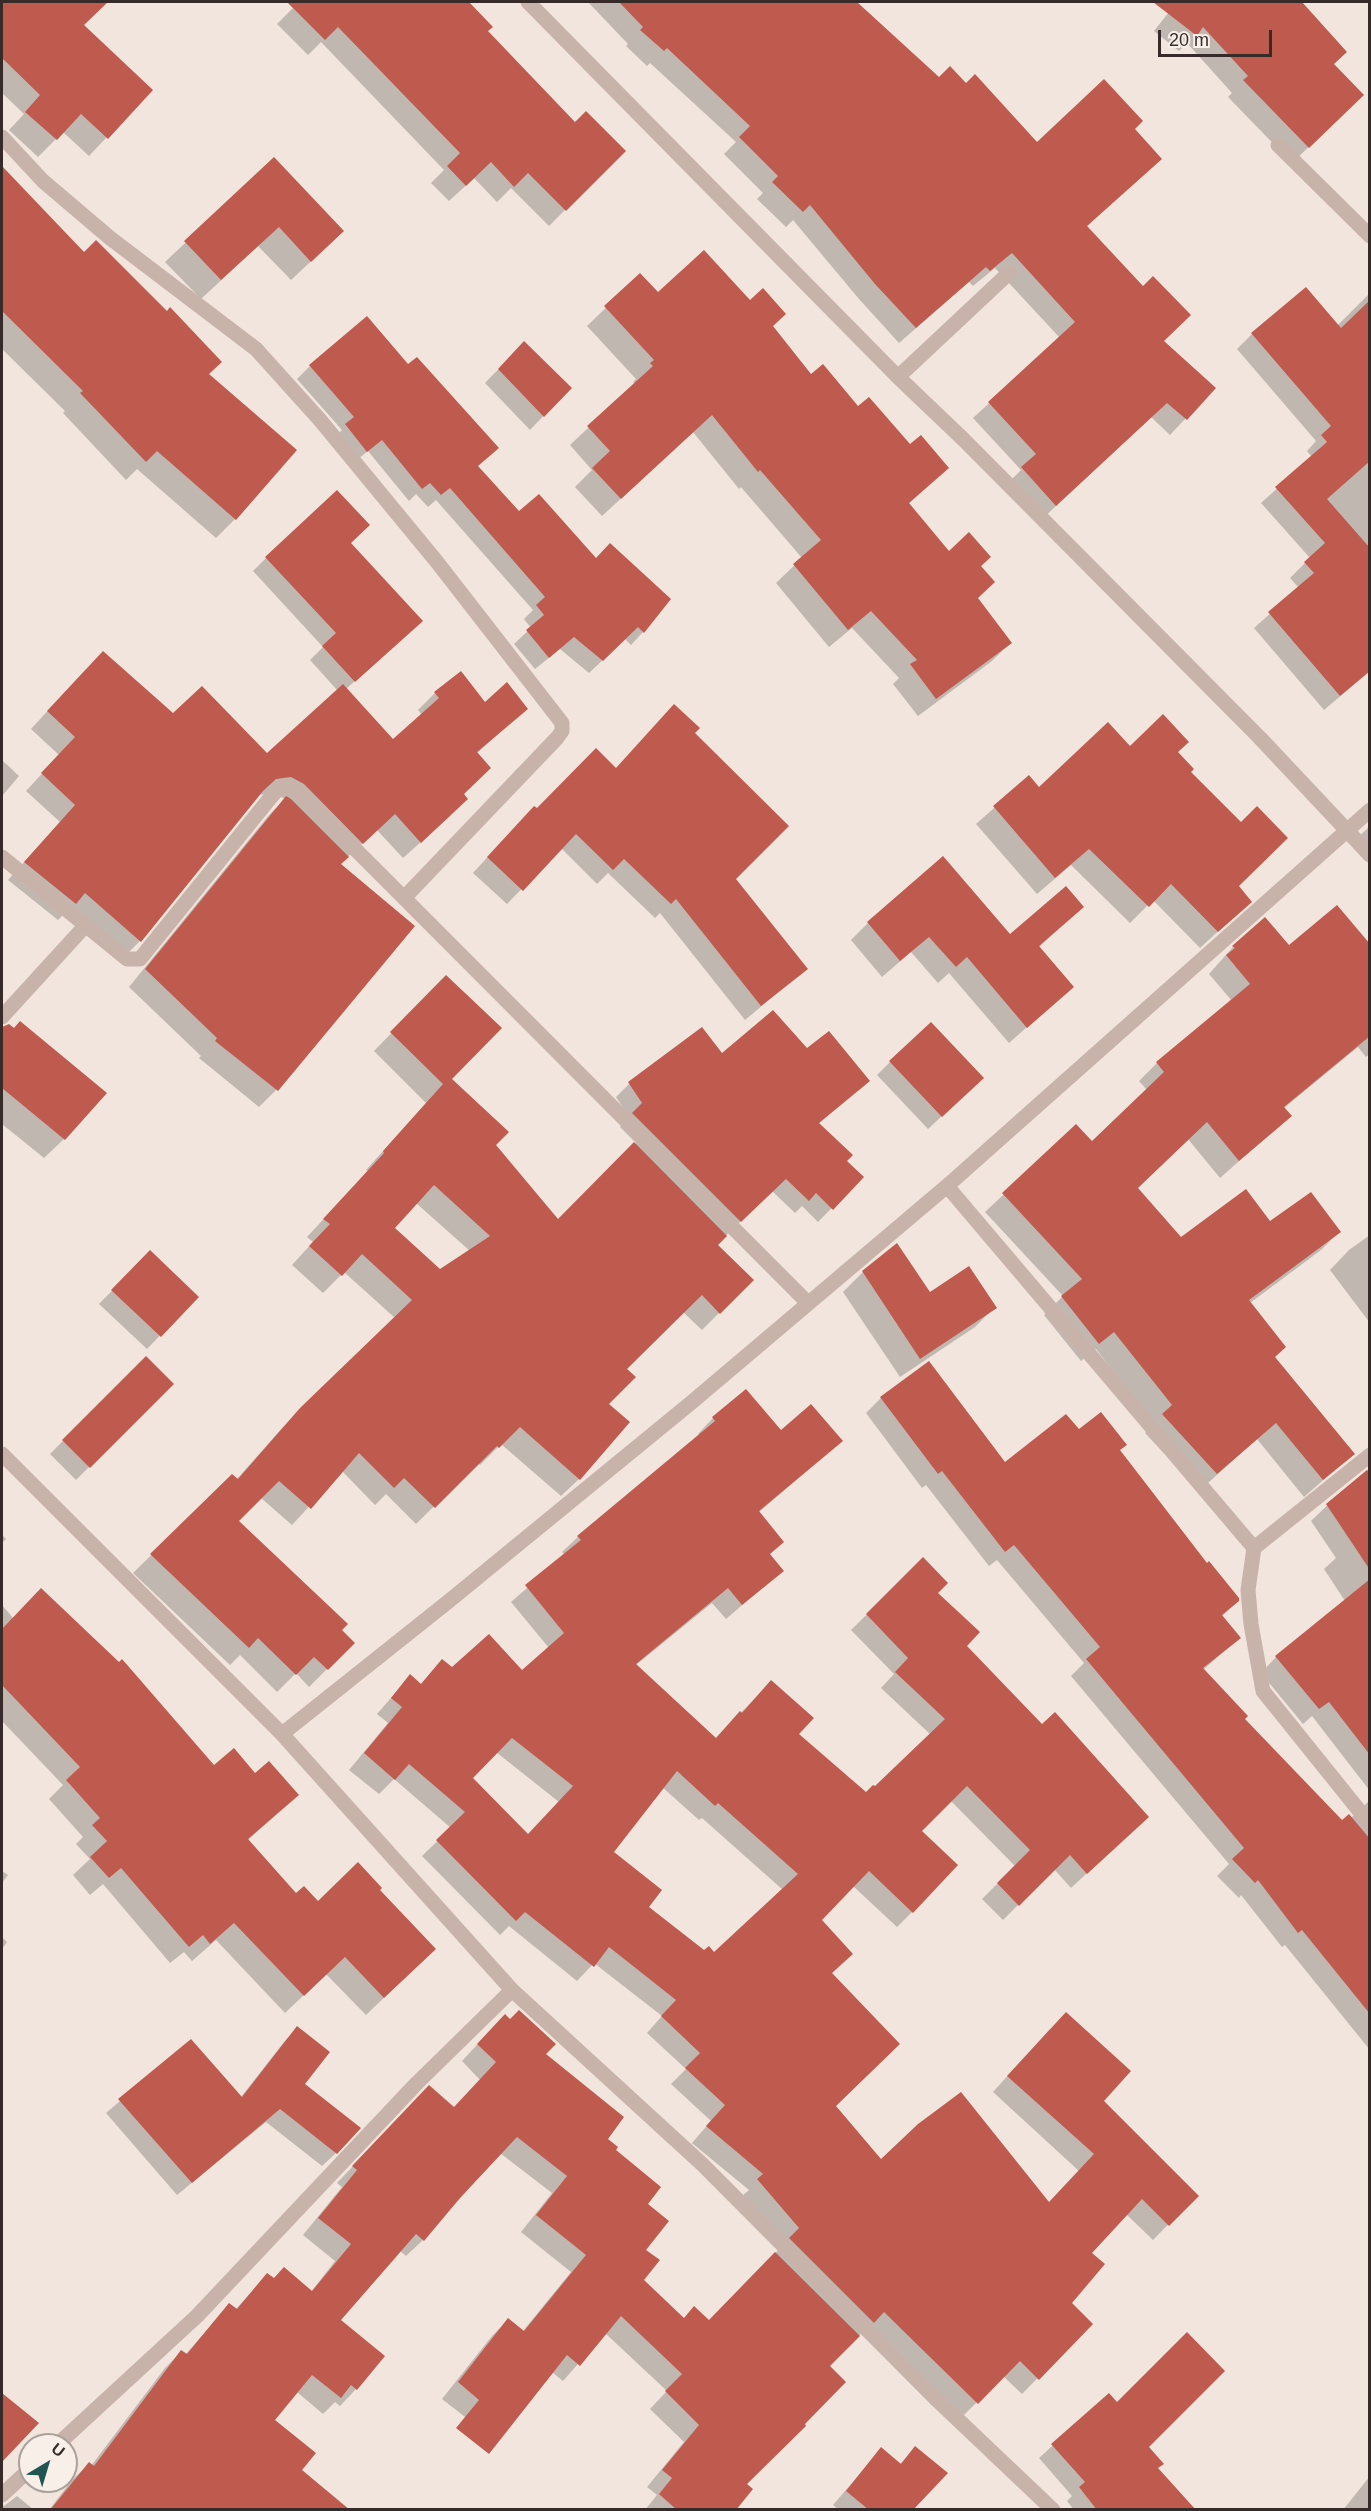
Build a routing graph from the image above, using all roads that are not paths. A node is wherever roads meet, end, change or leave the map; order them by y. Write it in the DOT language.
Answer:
graph roads {
  1 [pos="528,2"];
  2 [pos="2,138"];
  3 [pos="1278,144"];
  4 [pos="1370,236"];
  5 [pos="1010,272"];
  6 [pos="898,377"];
  7 [pos="1370,810"];
  8 [pos="1346,831"];
  9 [pos="1370,855"];
  10 [pos="2,857"];
  11 [pos="404,898"];
  12 [pos="86,925"];
  13 [pos="2,1017"];
  14 [pos="947,1186"];
  15 [pos="808,1303"];
  16 [pos="2,1454"];
  17 [pos="1370,1455"];
  18 [pos="1254,1548"];
  19 [pos="282,1734"];
  20 [pos="1370,1824"];
  21 [pos="512,1990"];
  22 [pos="70,2433"];
  23 [pos="18,2480"];
  24 [pos="2,2495"];
  25 [pos="1053,2510"];
  1 -- 6 [label="street"];
  2 -- 11 [label="street"];
  3 -- 4 [label="street"];
  5 -- 6 [label="street"];
  6 -- 8 [label="street"];
  7 -- 8 [label="street"];
  8 -- 9 [label="street"];
  8 -- 14 [label="street"];
  10 -- 12 [label="street"];
  11 -- 12 [label="street"];
  11 -- 15 [label="street"];
  12 -- 13 [label="street"];
  14 -- 15 [label="street"];
  14 -- 18 [label="street"];
  15 -- 19 [label="street"];
  16 -- 19 [label="street"];
  17 -- 18 [label="street"];
  18 -- 20 [label="street"];
  19 -- 21 [label="street"];
  21 -- 22 [label="street"];
  21 -- 25 [label="street"];
  23 -- 24 [label="street"];
}
